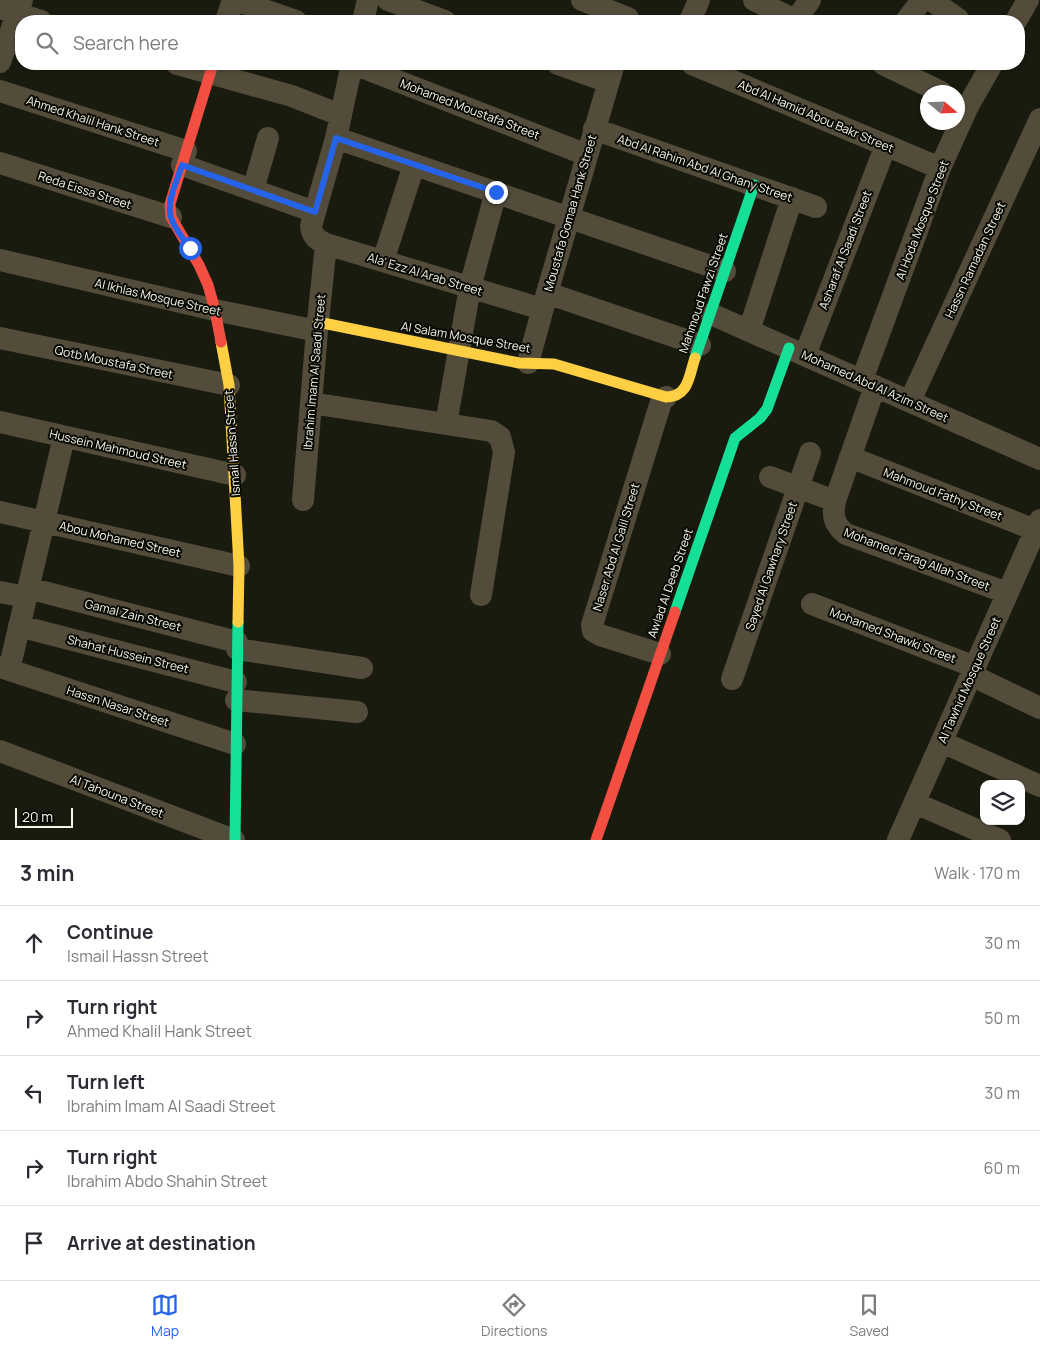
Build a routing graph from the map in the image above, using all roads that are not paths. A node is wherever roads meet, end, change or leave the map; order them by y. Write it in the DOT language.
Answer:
graph roads {
  1 [pos="234,0"];
  2 [pos="368,0"];
  3 [pos="388,0"];
  4 [pos="582,0"];
  5 [pos="700,0"];
  6 [pos="754,0"];
  7 [pos="810,0"];
  8 [pos="922,0"];
  9 [pos="931,0"];
  10 [pos="1028,0"];
  11 [pos="13,7"];
  12 [pos="629,13"];
  13 [pos="29,15"];
  14 [pos="228,15"];
  15 [pos="278,15"];
  16 [pos="364,15"];
  17 [pos="429,15"];
  18 [pos="693,15"];
  19 [pos="784,15"];
  20 [pos="800,15"];
  21 [pos="911,15"];
  22 [pos="951,15"];
  23 [pos="1019,15"];
  24 [pos="0,62"];
  25 [pos="212,70"];
  26 [pos="215,70"];
  27 [pos="351,70"];
  28 [pos="369,70"];
  29 [pos="593,70"];
  30 [pos="706,70"];
  31 [pos="895,70"];
  32 [pos="988,70"];
  33 [pos="611,73"];
  34 [pos="926,85"];
  35 [pos="0,91"];
  36 [pos="965,101"];
  37 [pos="340,115"];
  38 [pos="1040,120"];
  39 [pos="594,129"];
  40 [pos="954,130"];
  41 [pos="268,138"];
  42 [pos="336,138"];
  43 [pos="886,145"];
  44 [pos="587,154"];
  45 [pos="184,158"];
  46 [pos="0,163"];
  47 [pos="414,165"];
  48 [pos="940,168"];
  49 [pos="754,185"];
  50 [pos="253,190"];
  51 [pos="496,192"];
  52 [pos="792,198"];
  53 [pos="816,207"];
  54 [pos="568,217"];
  55 [pos="171,218"];
  56 [pos="318,230"];
  57 [pos="0,260"];
  58 [pos="383,260"];
  59 [pos="725,271"];
  60 [pos="470,287"];
  61 [pos="544,301"];
  62 [pos="215,310"];
  63 [pos="711,314"];
  64 [pos="318,327"];
  65 [pos="749,331"];
  66 [pos="0,338"];
  67 [pos="700,345"];
  68 [pos="459,352"];
  69 [pos="797,352"];
  70 [pos="528,363"];
  71 [pos="868,383"];
  72 [pos="228,385"];
  73 [pos="666,397"];
  74 [pos="910,402"];
  75 [pos="311,403"];
  76 [pos="0,422"];
  77 [pos="446,424"];
  78 [pos="64,437"];
  79 [pos="810,454"];
  80 [pos="850,457"];
  81 [pos="1040,459"];
  82 [pos="235,475"];
  83 [pos="770,477"];
  84 [pos="798,487"];
  85 [pos="304,500"];
  86 [pos="835,508"];
  87 [pos="0,512"];
  88 [pos="44,521"];
  89 [pos="1038,525"];
  90 [pos="239,566"];
  91 [pos="0,592"];
  92 [pos="27,593"];
  93 [pos="1008,594"];
  94 [pos="481,596"];
  95 [pos="812,604"];
  96 [pos="19,626"];
  97 [pos="237,645"];
  98 [pos="660,654"];
  99 [pos="362,668"];
  100 [pos="5,669"];
  101 [pos="973,671"];
  102 [pos="732,679"];
  103 [pos="236,691"];
  104 [pos="1040,708"];
  105 [pos="357,712"];
  106 [pos="942,742"];
  107 [pos="235,744"];
  108 [pos="0,751"];
  109 [pos="1040,786"];
  110 [pos="915,803"];
  111 [pos="235,840"];
  112 [pos="596,840"];
  113 [pos="898,840"];
  114 [pos="1000,840"];
  1 -- 14 [label="street"];
  1 -- 15 [label="street"];
  2 -- 16 [label="street"];
  3 -- 17 [label="street"];
  4 -- 12 [label="street"];
  5 -- 18 [label="street"];
  6 -- 19 [label="street"];
  7 -- 20 [label="street"];
  8 -- 21 [label="street"];
  9 -- 22 [label="street"];
  10 -- 23 [label="street"];
  11 -- 13 [label="street"];
  11 -- 24 [label="street"];
  25 -- 45 [label="street"];
  26 -- 37 [label="street"];
  27 -- 37 [label="street, Ibrahim Imam Al Saadi Street"];
  28 -- 44 [label="street, Mohamed Moustafa Street"];
  29 -- 33 [label="street"];
  30 -- 43 [label="street, Abd Al Hamid Abou Bakr Street"];
  31 -- 34 [label="street"];
  32 -- 36 [label="street, Al Hoda Mosque Street"];
  33 -- 39 [label="street, Moustafa Gomaa Hank Street"];
  35 -- 45 [label="street, Ahmed Khalil Hank Street"];
  37 -- 42 [label="street, Ibrahim Imam Al Saadi Street"];
  38 -- 74 [label="street, Hassn Ramadan Street"];
  39 -- 44 [label="street, Moustafa Gomaa Hank Street"];
  39 -- 49 [label="street, Abd Al Rahim Abd Al Ghany Street"];
  40 -- 48 [label="street, Al Hoda Mosque Street"];
  41 -- 50 [label="street"];
  42 -- 47 [label="street"];
  42 -- 56 [label="street, Ibrahim Imam Al Saadi Street"];
  43 -- 48 [label="street, Abd Al Hamid Abou Bakr Street"];
  43 -- 69 [label="street, Asharaf Al Saadi Street"];
  44 -- 54 [label="street, Moustafa Gomaa Hank Street"];
  45 -- 50 [label="street, Ahmed Khalil Hank Street"];
  45 -- 55 [label="street"];
  46 -- 55 [label="street, Reda Eissa Street"];
  47 -- 51 [label="street"];
  47 -- 58 [label="street"];
  48 -- 71 [label="street, Al Hoda Mosque Street"];
  49 -- 52 [label="street, Abd Al Rahim Abd Al Ghany Street"];
  49 -- 59 [label="street, Mahmoud Fawzi Street"];
  50 -- 56 [label="street, Ahmed Khalil Hank Street"];
  51 -- 54 [label="street"];
  51 -- 60 [label="street"];
  52 -- 53 [label="street, Abd Al Rahim Abd Al Ghany Street"];
  52 -- 65 [label="street"];
  54 -- 59 [label="street"];
  54 -- 61 [label="street, Moustafa Gomaa Hank Street"];
  55 -- 62 [label="street, Ismail Hassn Street"];
  56 -- 58 [label="street, Ala' Ezz Al Arab Street"];
  56 -- 64 [label="street, Ibrahim Imam Al Saadi Street"];
  57 -- 62 [label="street, Al Ikhlas Mosque Street"];
  58 -- 60 [label="street, Ala' Ezz Al Arab Street"];
  59 -- 63 [label="street, Mahmoud Fawzi Street"];
  60 -- 61 [label="street, Ala' Ezz Al Arab Street"];
  60 -- 68 [label="street"];
  61 -- 67 [label="street, Ala' Ezz Al Arab Street"];
  61 -- 70 [label="street, Moustafa Gomaa Hank Street"];
  62 -- 64 [label="street, Al Ikhlas Mosque Street"];
  62 -- 72 [label="street, Ismail Hassn Street"];
  63 -- 65 [label="street, Mohamed Abd Al Azim Street"];
  63 -- 67 [label="street, Mahmoud Fawzi Street"];
  64 -- 68 [label="street, Al Salam Mosque Street"];
  64 -- 75 [label="street, Ibrahim Imam Al Saadi Street"];
  65 -- 69 [label="street, Mohamed Abd Al Azim Street"];
  66 -- 72 [label="street, Qotb Moustafa Street"];
  67 -- 73 [label="street, Mahmoud Fawzi Street"];
  68 -- 70 [label="street, Al Salam Mosque Street"];
  68 -- 77 [label="street"];
  69 -- 71 [label="street, Mohamed Abd Al Azim Street"];
  69 -- 98 [label="street, Awlad Al Deeb Street"];
  70 -- 73 [label="street, Al Salam Mosque Street"];
  71 -- 74 [label="street, Mohamed Abd Al Azim Street"];
  71 -- 80 [label="street, Al Hoda Mosque Street"];
  72 -- 82 [label="street, Ismail Hassn Street"];
  73 -- 98 [label="street, Naser Abd Al Galil Street"];
  74 -- 81 [label="street, Mohamed Abd Al Azim Street"];
  75 -- 77 [label="street"];
  75 -- 85 [label="street, Ibrahim Imam Al Saadi Street"];
  76 -- 78 [label="street, Hussein Mahmoud Street"];
  77 -- 94 [label="street"];
  78 -- 82 [label="street, Hussein Mahmoud Street"];
  78 -- 88 [label="street"];
  79 -- 84 [label="street, Sayed Al Gawhary Street"];
  80 -- 86 [label="street, Al Hoda Mosque Street"];
  80 -- 89 [label="street, Mahmoud Fathy Street"];
  82 -- 90 [label="street, Ismail Hassn Street"];
  83 -- 84 [label="street"];
  84 -- 86 [label="street"];
  84 -- 102 [label="street, Sayed Al Gawhary Street"];
  86 -- 93 [label="street, Mohamed Farag Allah Street"];
  87 -- 88 [label="street, Abou Mohamed Street"];
  88 -- 90 [label="street, Abou Mohamed Street"];
  88 -- 92 [label="street"];
  89 -- 93 [label="street, Al Tawhid Mosque Street"];
  90 -- 97 [label="street, Ismail Hassn Street"];
  91 -- 92 [label="street, Gamal Zain Street"];
  92 -- 96 [label="street"];
  92 -- 97 [label="street, Gamal Zain Street"];
  93 -- 101 [label="street, Al Tawhid Mosque Street"];
  95 -- 101 [label="street, Mohamed Shawki Street"];
  96 -- 100 [label="street"];
  96 -- 103 [label="street, Shahat Hussein Street"];
  97 -- 99 [label="street, Gamal Zain Street"];
  97 -- 103 [label="street, Ismail Hassn Street"];
  98 -- 112 [label="street, Awlad Al Deeb Street"];
  100 -- 107 [label="street, Hassn Nasar Street"];
  101 -- 104 [label="street, Mohamed Shawki Street"];
  101 -- 106 [label="street, Al Tawhid Mosque Street"];
  103 -- 105 [label="street, Shahat Hussein Street"];
  103 -- 107 [label="street, Ismail Hassn Street"];
  106 -- 109 [label="street"];
  106 -- 110 [label="street, Al Tawhid Mosque Street"];
  107 -- 111 [label="street, Ismail Hassn Street"];
  108 -- 111 [label="street, Al Tahouna Street"];
  110 -- 113 [label="street, Al Tawhid Mosque Street"];
  110 -- 114 [label="street"];
}
